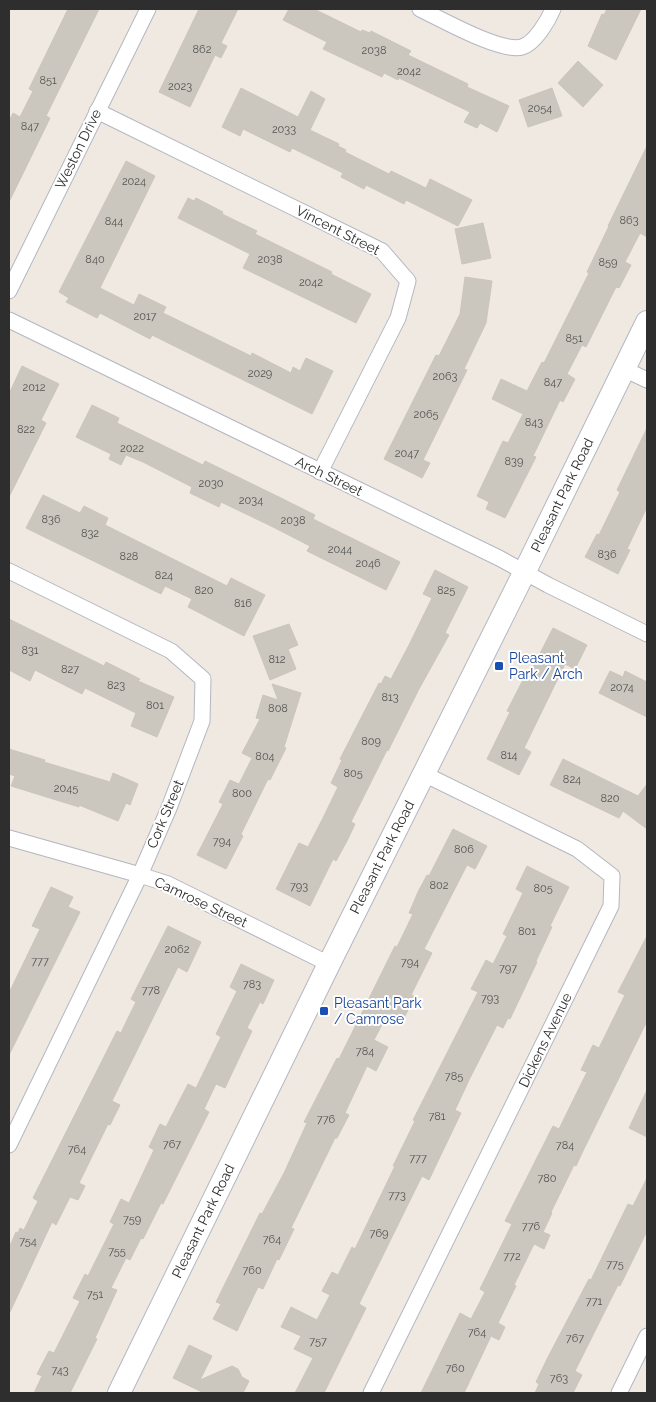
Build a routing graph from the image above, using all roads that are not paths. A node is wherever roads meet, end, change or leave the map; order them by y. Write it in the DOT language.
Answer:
graph roads {
  1 [pos="148,9"];
  2 [pos="420,9"];
  3 [pos="554,9"];
  4 [pos="96,111"];
  5 [pos="9,291"];
  6 [pos="9,320"];
  7 [pos="647,322"];
  8 [pos="624,369"];
  9 [pos="647,380"];
  10 [pos="320,472"];
  11 [pos="9,571"];
  12 [pos="526,571"];
  13 [pos="647,634"];
  14 [pos="424,774"];
  15 [pos="9,838"];
  16 [pos="140,875"];
  17 [pos="329,964"];
  18 [pos="9,1144"];
  19 [pos="647,1336"];
  20 [pos="119,1393"];
  21 [pos="372,1393"];
  22 [pos="619,1393"];
  1 -- 4 [label="street, Weston Drive"];
  2 -- 3 [label="street"];
  4 -- 5 [label="street, Weston Drive"];
  4 -- 10 [label="street, Vincent Street"];
  6 -- 10 [label="street, Arch Street"];
  7 -- 8 [label="street, Pleasant Park Road"];
  8 -- 9 [label="street"];
  8 -- 12 [label="street, Pleasant Park Road"];
  10 -- 12 [label="street, Arch Street"];
  11 -- 16 [label="street, Cork Street"];
  12 -- 13 [label="street, Arch Street"];
  12 -- 14 [label="street, Pleasant Park Road"];
  14 -- 17 [label="street, Pleasant Park Road"];
  14 -- 21 [label="street, Dickens Avenue"];
  15 -- 16 [label="street, Camrose Street"];
  16 -- 17 [label="street, Camrose Street"];
  16 -- 18 [label="street, Cork Street"];
  17 -- 20 [label="street, Pleasant Park Road"];
  19 -- 22 [label="street"];
}
